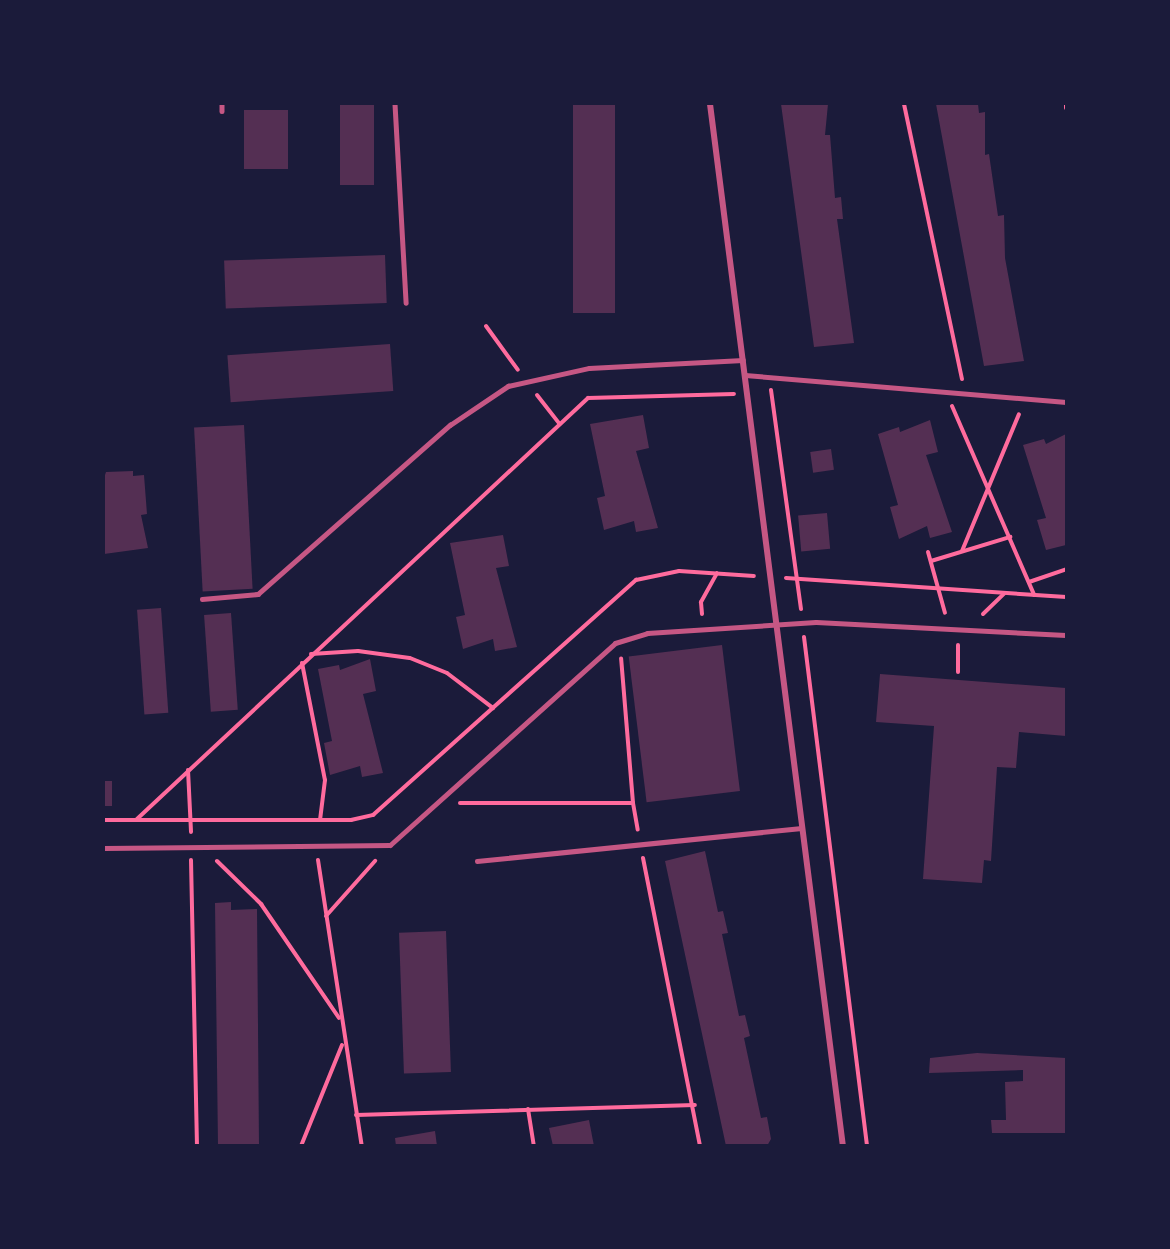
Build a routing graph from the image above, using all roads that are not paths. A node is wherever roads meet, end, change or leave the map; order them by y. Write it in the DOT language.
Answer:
graph roads {
  1 [pos="222,104"];
  2 [pos="395,104"];
  3 [pos="710,104"];
  4 [pos="222,111"];
  5 [pos="406,303"];
  6 [pos="743,360"];
  7 [pos="745,375"];
  8 [pos="1066,402"];
  9 [pos="202,599"];
  10 [pos="777,625"];
  11 [pos="1066,635"];
  12 [pos="801,828"];
  13 [pos="104,848"];
  14 [pos="477,861"];
  15 [pos="843,1146"];
  1 -- 4 [label="lane"];
  2 -- 5 [label="lane"];
  3 -- 6 [label="street"];
  6 -- 7 [label="street"];
  6 -- 9 [label="lane"];
  7 -- 8 [label="lane"];
  7 -- 10 [label="street"];
  10 -- 11 [label="street"];
  10 -- 12 [label="street"];
  10 -- 13 [label="street"];
  12 -- 14 [label="lane"];
  12 -- 15 [label="street"];
}
